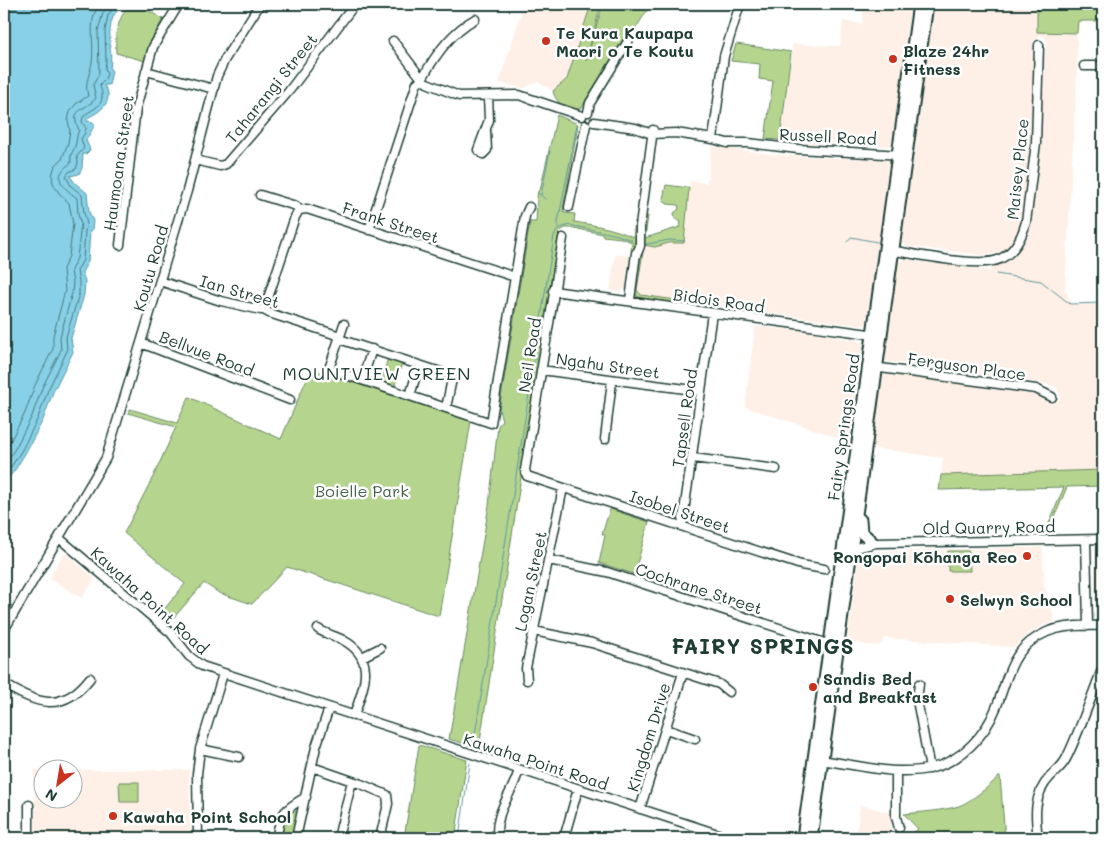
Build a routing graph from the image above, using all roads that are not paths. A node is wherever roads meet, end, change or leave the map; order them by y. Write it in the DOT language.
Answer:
graph roads {
  1 [pos="179,4"];
  2 [pos="260,4"];
  3 [pos="355,4"];
  4 [pos="740,4"];
  5 [pos="919,4"];
  6 [pos="927,4"];
  7 [pos="475,19"];
  8 [pos="921,22"];
  9 [pos="630,38"];
  10 [pos="393,41"];
  11 [pos="1040,45"];
  12 [pos="1084,66"];
  13 [pos="1103,66"];
  14 [pos="146,71"];
  15 [pos="422,79"];
  16 [pos="214,89"];
  17 [pos="488,96"];
  18 [pos="585,114"];
  19 [pos="590,124"];
  20 [pos="486,131"];
  21 [pos="653,132"];
  22 [pos="713,139"];
  23 [pos="902,155"];
  24 [pos="195,160"];
  25 [pos="260,195"];
  26 [pos="529,207"];
  27 [pos="570,207"];
  28 [pos="299,210"];
  29 [pos="369,230"];
  30 [pos="563,238"];
  31 [pos="120,245"];
  32 [pos="889,250"];
  33 [pos="515,277"];
  34 [pos="160,282"];
  35 [pos="553,291"];
  36 [pos="630,300"];
  37 [pos="264,310"];
  38 [pos="712,313"];
  39 [pos="344,324"];
  40 [pos="877,335"];
  41 [pos="340,337"];
  42 [pos="141,343"];
  43 [pos="372,349"];
  44 [pos="419,365"];
  45 [pos="872,367"];
  46 [pos="541,370"];
  47 [pos="362,380"];
  48 [pos="612,381"];
  49 [pos="701,391"];
  50 [pos="410,396"];
  51 [pos="1052,397"];
  52 [pos="290,400"];
  53 [pos="446,408"];
  54 [pos="867,438"];
  55 [pos="605,439"];
  56 [pos="693,458"];
  57 [pos="855,466"];
  58 [pos="776,468"];
  59 [pos="527,476"];
  60 [pos="861,481"];
  61 [pos="563,488"];
  62 [pos="851,492"];
  63 [pos="682,526"];
  64 [pos="59,538"];
  65 [pos="1103,539"];
  66 [pos="1086,540"];
  67 [pos="873,542"];
  68 [pos="853,547"];
  69 [pos="549,560"];
  70 [pos="824,569"];
  71 [pos="839,578"];
  72 [pos="1088,626"];
  73 [pos="1103,626"];
  74 [pos="318,629"];
  75 [pos="4,630"];
  76 [pos="534,631"];
  77 [pos="834,646"];
  78 [pos="380,648"];
  79 [pos="362,657"];
  80 [pos="1103,671"];
  81 [pos="683,673"];
  82 [pos="223,674"];
  83 [pos="90,678"];
  84 [pos="527,680"];
  85 [pos="4,684"];
  86 [pos="920,684"];
  87 [pos="729,692"];
  88 [pos="331,708"];
  89 [pos="354,716"];
  90 [pos="666,729"];
  91 [pos="696,739"];
  92 [pos="200,749"];
  93 [pos="239,757"];
  94 [pos="818,760"];
  95 [pos="312,767"];
  96 [pos="930,769"];
  97 [pos="519,770"];
  98 [pos="896,771"];
  99 [pos="352,781"];
  100 [pos="578,789"];
  101 [pos="306,797"];
  102 [pos="29,805"];
  103 [pos="640,809"];
  104 [pos="899,828"];
  105 [pos="496,835"];
  106 [pos="29,838"];
  107 [pos="198,838"];
  108 [pos="277,838"];
  109 [pos="296,838"];
  110 [pos="338,838"];
  111 [pos="380,838"];
  112 [pos="491,838"];
  113 [pos="564,838"];
  114 [pos="730,838"];
  115 [pos="803,838"];
  116 [pos="811,838"];
  117 [pos="1038,838"];
  1 -- 14 [label="street, Haumoana Street"];
  2 -- 16 [label="street, Koutu Road"];
  3 -- 24 [label="street, Taharangi Street"];
  4 -- 22 [label="street"];
  5 -- 8 [label="highway, Fairy Springs Road"];
  6 -- 8 [label="highway, Fairy Springs Road"];
  7 -- 15 [label="street"];
  8 -- 23 [label="highway, Fairy Springs Road"];
  9 -- 18 [label="street"];
  10 -- 15 [label="street"];
  11 -- 32 [label="street, Maisey Place"];
  12 -- 13 [label="street"];
  14 -- 16 [label="street"];
  14 -- 31 [label="street, Haumoana Street"];
  15 -- 17 [label="street"];
  15 -- 29 [label="street"];
  16 -- 24 [label="street, Koutu Road"];
  17 -- 18 [label="street"];
  17 -- 20 [label="street"];
  18 -- 19 [label="street"];
  18 -- 19 [label="street"];
  19 -- 21 [label="street, Russell Road"];
  19 -- 27 [label="street"];
  21 -- 22 [label="street, Russell Road"];
  21 -- 36 [label="street"];
  22 -- 23 [label="street, Russell Road"];
  23 -- 32 [label="highway, Fairy Springs Road"];
  24 -- 34 [label="street, Koutu Road"];
  25 -- 28 [label="street, Frank Street"];
  26 -- 33 [label="street"];
  28 -- 29 [label="street, Frank Street"];
  28 -- 37 [label="street"];
  29 -- 33 [label="street, Frank Street"];
  30 -- 35 [label="street, Neil Road"];
  32 -- 40 [label="highway, Fairy Springs Road"];
  33 -- 53 [label="street"];
  34 -- 37 [label="street, Ian Street"];
  34 -- 42 [label="street, Koutu Road"];
  35 -- 36 [label="street, Bidois Road"];
  35 -- 46 [label="street, Neil Road"];
  36 -- 38 [label="street, Bidois Road"];
  37 -- 41 [label="street, Ian Street"];
  38 -- 40 [label="street, Bidois Road"];
  38 -- 49 [label="street, Tapsell Road"];
  39 -- 41 [label="street"];
  40 -- 45 [label="highway, Fairy Springs Road"];
  41 -- 43 [label="street, Ian Street"];
  41 -- 47 [label="street"];
  42 -- 52 [label="street, Bellvue Road"];
  42 -- 64 [label="street, Koutu Road"];
  43 -- 44 [label="street, Ian Street"];
  43 -- 47 [label="street"];
  44 -- 50 [label="street"];
  44 -- 53 [label="street, Ian Street"];
  45 -- 51 [label="street, Ferguson Place"];
  45 -- 54 [label="highway, Fairy Springs Road"];
  45 -- 57 [label="highway, Fairy Springs Road"];
  46 -- 48 [label="street, Ngahu Street"];
  46 -- 59 [label="street, Neil Road"];
  47 -- 50 [label="street"];
  48 -- 49 [label="street, Ngahu Street"];
  48 -- 55 [label="street"];
  49 -- 56 [label="street, Tapsell Road"];
  50 -- 53 [label="street"];
  54 -- 57 [label="highway"];
  54 -- 60 [label="highway, Fairy Springs Road"];
  56 -- 58 [label="street"];
  56 -- 63 [label="street, Tapsell Road"];
  57 -- 62 [label="highway, Fairy Springs Road"];
  59 -- 61 [label="street, Isobel Street"];
  60 -- 67 [label="highway"];
  60 -- 68 [label="highway, Fairy Springs Road"];
  61 -- 63 [label="street, Isobel Street"];
  61 -- 69 [label="street, Logan Street"];
  62 -- 68 [label="highway"];
  62 -- 71 [label="highway, Fairy Springs Road"];
  63 -- 70 [label="street, Isobel Street"];
  64 -- 75 [label="street"];
  64 -- 82 [label="street, Kawaha Point Road"];
  65 -- 66 [label="street, Old Quarry Road"];
  66 -- 67 [label="street, Old Quarry Road"];
  66 -- 72 [label="street"];
  67 -- 68 [label="street, Old Quarry Road"];
  68 -- 71 [label="highway"];
  68 -- 77 [label="highway, Fairy Springs Road"];
  69 -- 76 [label="street, Logan Street"];
  69 -- 77 [label="street, Cochrane Street"];
  71 -- 77 [label="highway, Fairy Springs Road"];
  72 -- 73 [label="street"];
  72 -- 96 [label="street"];
  74 -- 79 [label="street"];
  76 -- 81 [label="street"];
  76 -- 84 [label="street, Logan Street"];
  77 -- 94 [label="highway, Fairy Springs Road"];
  78 -- 79 [label="street"];
  79 -- 89 [label="street"];
  80 -- 117 [label="street"];
  81 -- 87 [label="street"];
  81 -- 90 [label="street, Kingdom Drive"];
  82 -- 88 [label="street, Kawaha Point Road"];
  82 -- 92 [label="street"];
  83 -- 85 [label="street"];
  86 -- 96 [label="street"];
  88 -- 89 [label="street, Kawaha Point Road"];
  88 -- 95 [label="street"];
  89 -- 97 [label="street, Kawaha Point Road"];
  90 -- 91 [label="street"];
  90 -- 103 [label="street, Kingdom Drive"];
  92 -- 93 [label="street"];
  92 -- 107 [label="street"];
  94 -- 98 [label="street"];
  94 -- 115 [label="highway, Fairy Springs Road"];
  94 -- 116 [label="highway, Fairy Springs Road"];
  95 -- 99 [label="street"];
  95 -- 101 [label="street"];
  96 -- 98 [label="street"];
  97 -- 100 [label="street, Kawaha Point Road"];
  97 -- 105 [label="street"];
  98 -- 104 [label="street"];
  99 -- 110 [label="street"];
  99 -- 111 [label="street"];
  100 -- 103 [label="street, Kawaha Point Road"];
  100 -- 113 [label="street"];
  101 -- 108 [label="street"];
  101 -- 109 [label="street"];
  102 -- 106 [label="street"];
  103 -- 114 [label="street, Kawaha Point Road"];
  105 -- 112 [label="street"];
}
